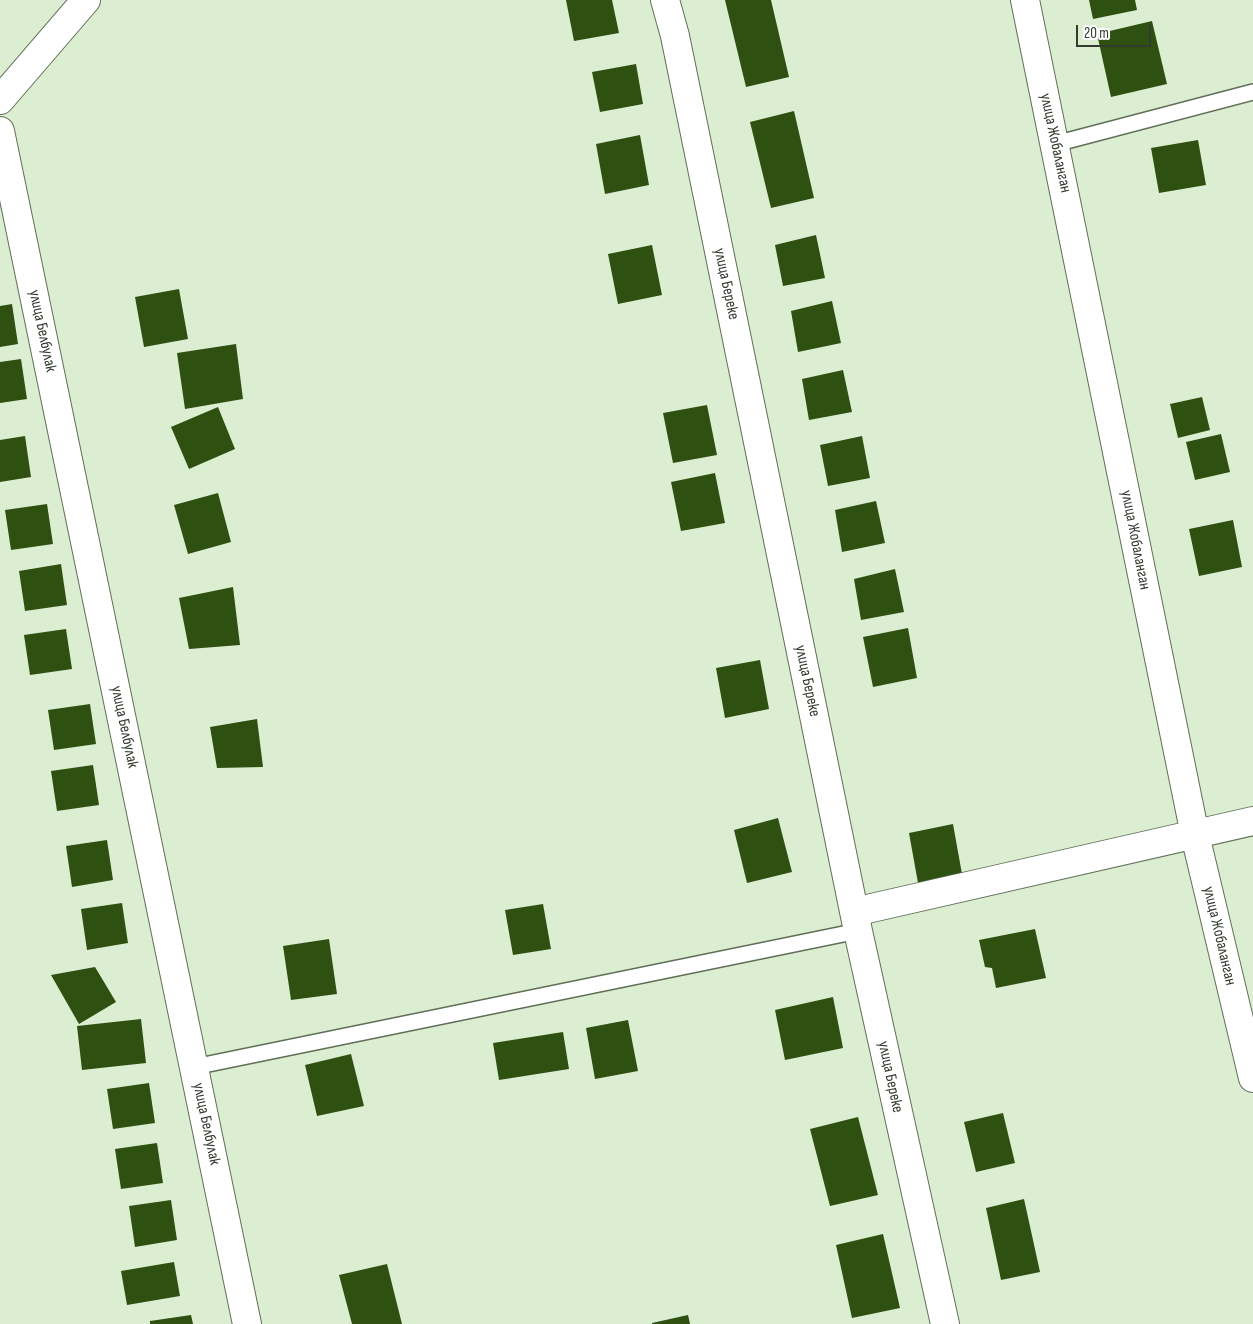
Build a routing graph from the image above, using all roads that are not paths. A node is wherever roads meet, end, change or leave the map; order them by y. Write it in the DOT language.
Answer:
graph roads {
  1 [pos="86,0"];
  2 [pos="665,0"];
  3 [pos="1025,0"];
  4 [pos="1253,92"];
  5 [pos="0,100"];
  6 [pos="0,130"];
  7 [pos="1055,144"];
  8 [pos="1253,821"];
  9 [pos="1195,834"];
  10 [pos="856,922"];
  11 [pos="194,1067"];
  12 [pos="1253,1078"];
  13 [pos="247,1324"];
  14 [pos="945,1324"];
  1 -- 5 [label="street"];
  2 -- 10 [label="street, улица Береке"];
  3 -- 7 [label="street, улица Жобаланган"];
  4 -- 7 [label="lane"];
  6 -- 11 [label="street, улица Белбулак"];
  7 -- 9 [label="street, улица Жобаланган"];
  8 -- 9 [label="street"];
  9 -- 10 [label="street"];
  9 -- 12 [label="street, улица Жобаланган"];
  10 -- 11 [label="lane"];
  10 -- 14 [label="street, улица Береке"];
  11 -- 13 [label="street, улица Белбулак"];
}
